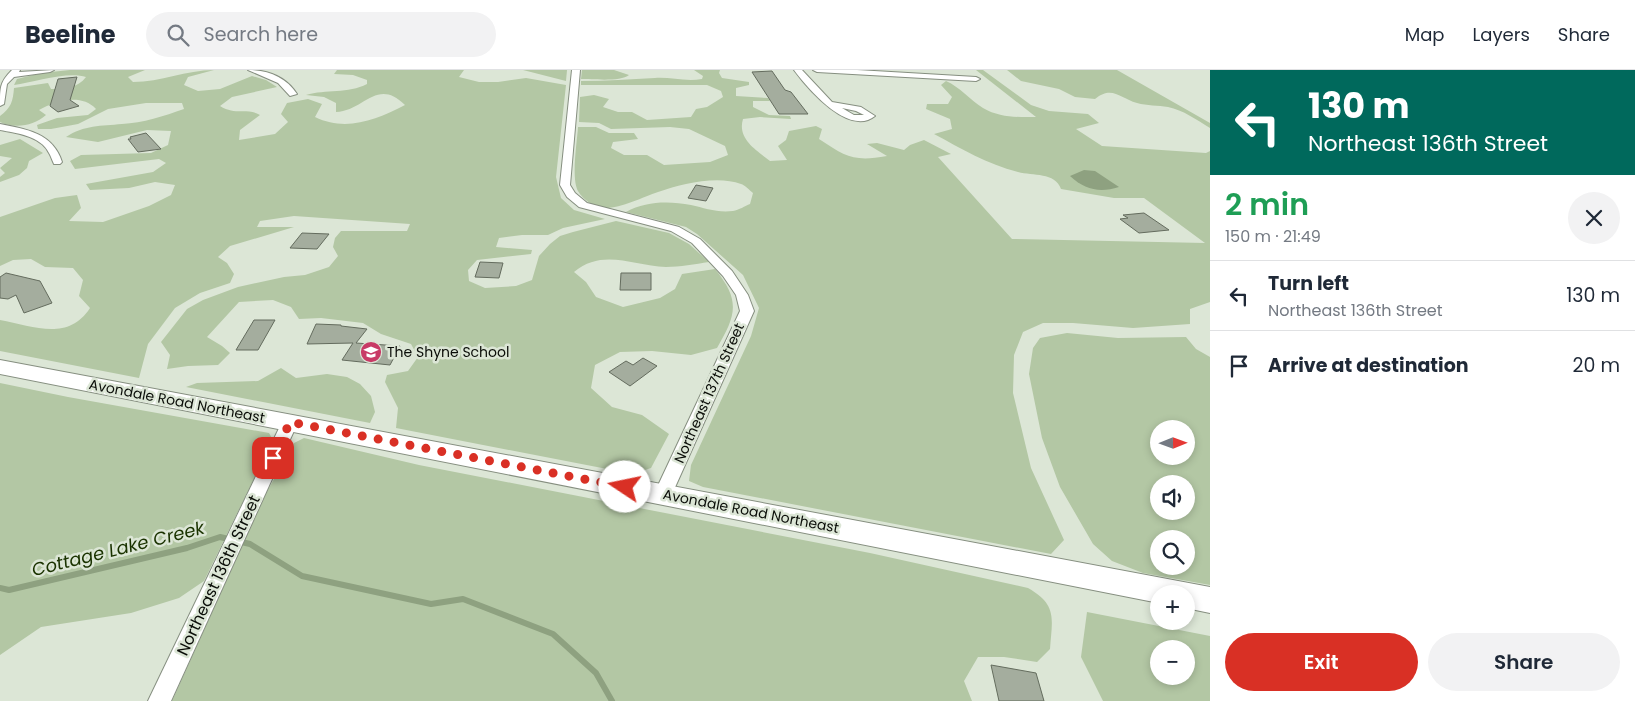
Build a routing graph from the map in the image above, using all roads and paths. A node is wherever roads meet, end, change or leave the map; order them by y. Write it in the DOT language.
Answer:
graph roads {
  1 [pos="50,70"];
  2 [pos="252,70"];
  3 [pos="576,70"];
  4 [pos="798,70"];
  5 [pos="817,70"];
  6 [pos="13,73"];
  7 [pos="976,79"];
  8 [pos="293,94"];
  9 [pos="0,104"];
  10 [pos="831,104"];
  11 [pos="0,128"];
  12 [pos="57,162"];
  13 [pos="0,367"];
  14 [pos="290,422"];
  15 [pos="663,494"];
  16 [pos="1150,589"];
  17 [pos="1195,597"];
  18 [pos="1210,600"];
  19 [pos="158,701"];
  1 -- 6 [label="street"];
  2 -- 8 [label="street"];
  3 -- 15 [label="street, Northeast 137th Street"];
  4 -- 10 [label="street"];
  5 -- 7 [label="street"];
  6 -- 9 [label="street"];
  11 -- 12 [label="street"];
  13 -- 14 [label="main road, Avondale Road Northeast"];
  14 -- 15 [label="main road, Avondale Road Northeast"];
  14 -- 19 [label="street, Northeast 136th Street"];
  15 -- 16 [label="main road, Avondale Road Northeast"];
  17 -- 18 [label="main road"];
}
